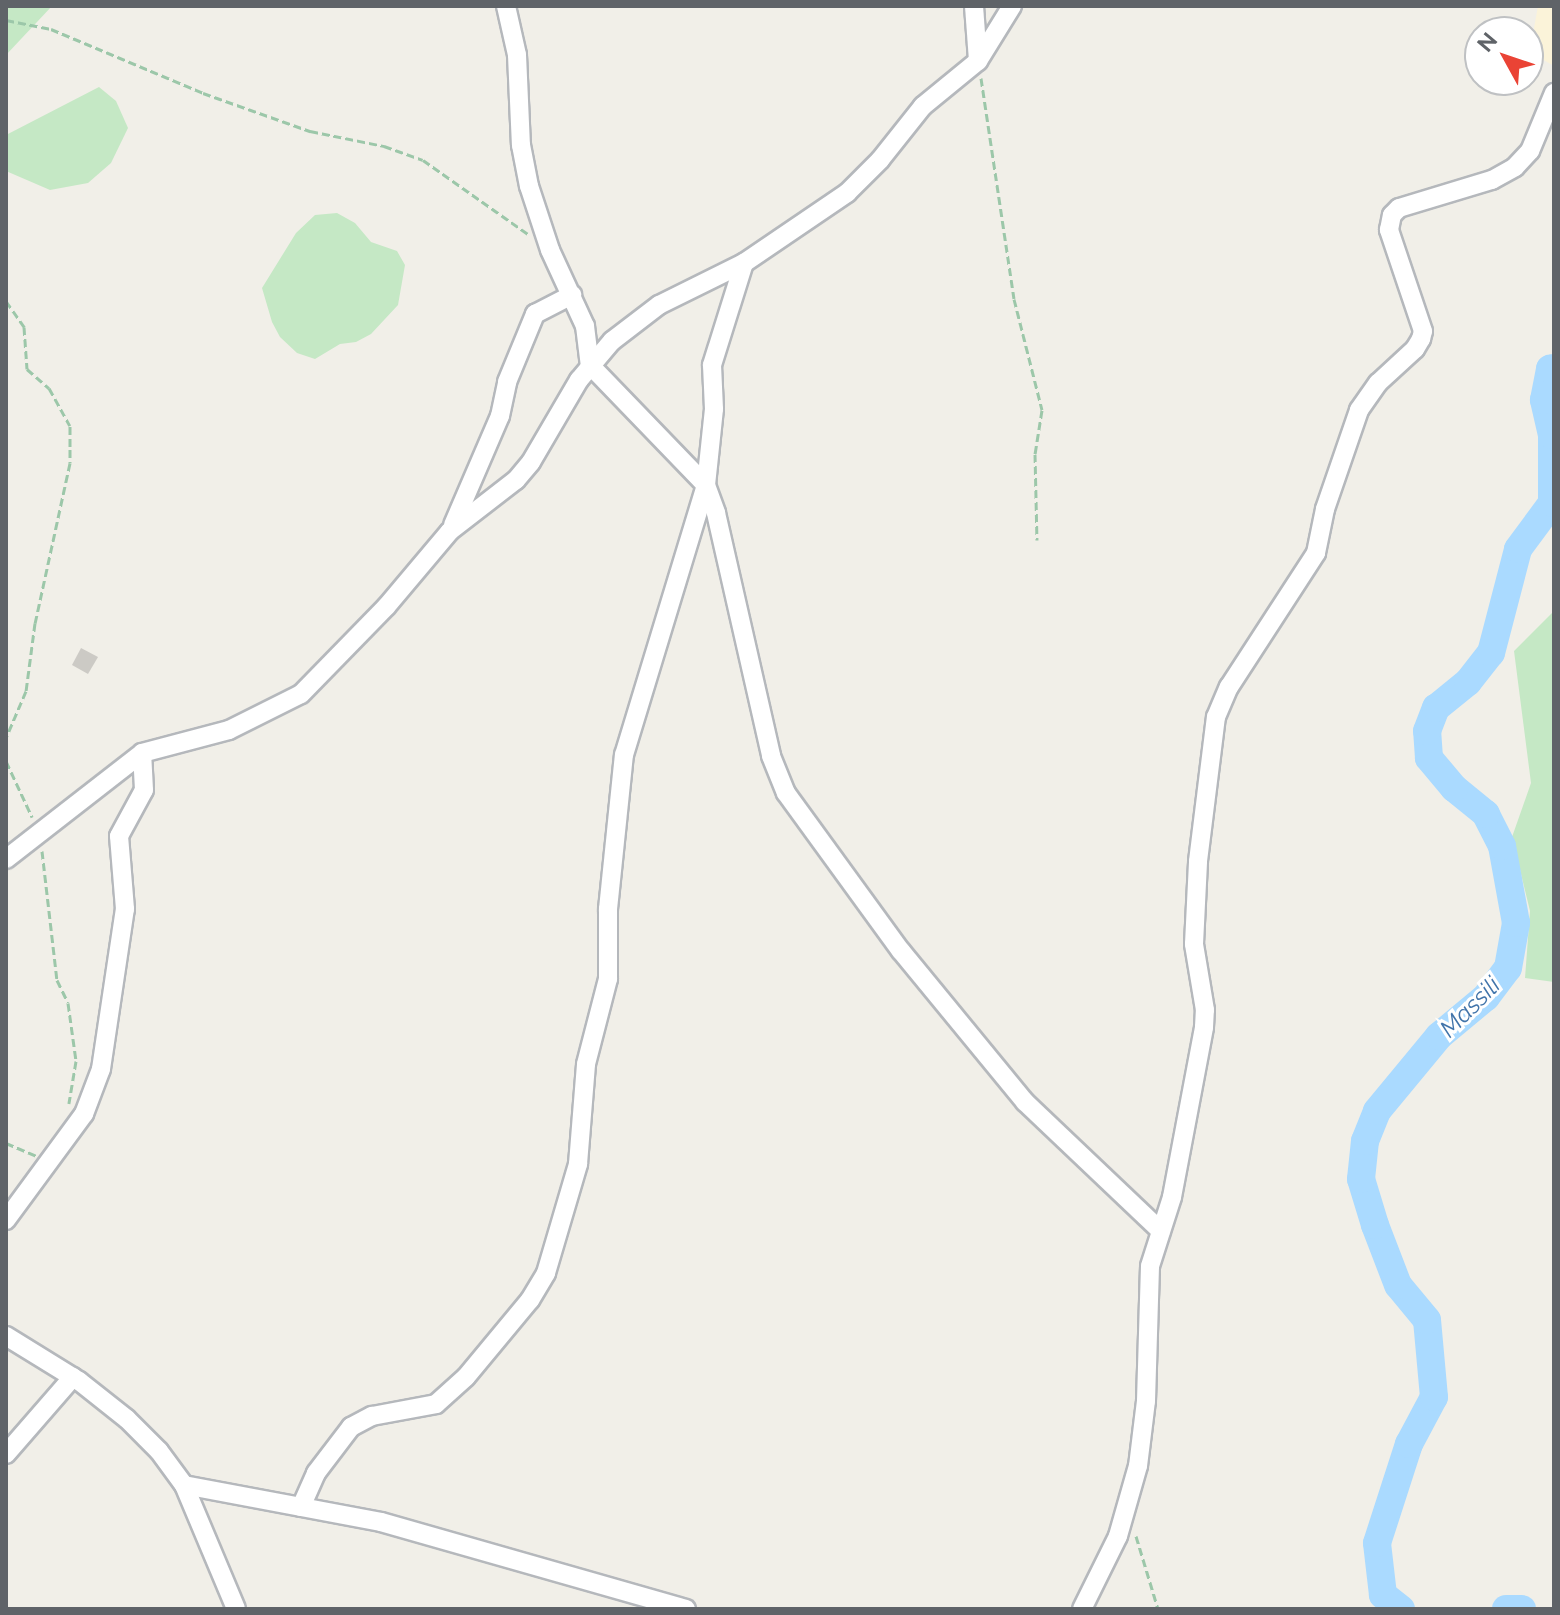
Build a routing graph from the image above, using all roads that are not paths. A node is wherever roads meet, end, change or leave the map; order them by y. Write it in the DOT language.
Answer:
graph roads {
  1 [pos="506,6"];
  2 [pos="974,6"];
  3 [pos="1012,6"];
  4 [pos="978,61"];
  5 [pos="1554,93"];
  6 [pos="744,263"];
  7 [pos="572,295"];
  8 [pos="590,365"];
  9 [pos="706,485"];
  10 [pos="450,531"];
  11 [pos="142,753"];
  12 [pos="6,859"];
  13 [pos="6,1220"];
  14 [pos="1161,1231"];
  15 [pos="6,1336"];
  16 [pos="73,1377"];
  17 [pos="6,1454"];
  18 [pos="184,1485"];
  19 [pos="301,1507"];
  20 [pos="651,1604"];
  21 [pos="236,1609"];
  22 [pos="686,1609"];
  23 [pos="1082,1609"];
  1 -- 7 [label="street"];
  2 -- 4 [label="street"];
  3 -- 4 [label="street"];
  4 -- 6 [label="street"];
  5 -- 14 [label="street"];
  6 -- 8 [label="street"];
  6 -- 9 [label="street"];
  7 -- 8 [label="street"];
  7 -- 10 [label="street"];
  8 -- 9 [label="street"];
  8 -- 10 [label="street"];
  9 -- 14 [label="street"];
  9 -- 19 [label="street"];
  10 -- 11 [label="street"];
  11 -- 12 [label="street"];
  11 -- 13 [label="street"];
  14 -- 23 [label="street"];
  15 -- 16 [label="street"];
  16 -- 17 [label="street"];
  16 -- 18 [label="street"];
  18 -- 19 [label="street"];
  18 -- 21 [label="street"];
  19 -- 20 [label="street"];
  20 -- 22 [label="street"];
}
